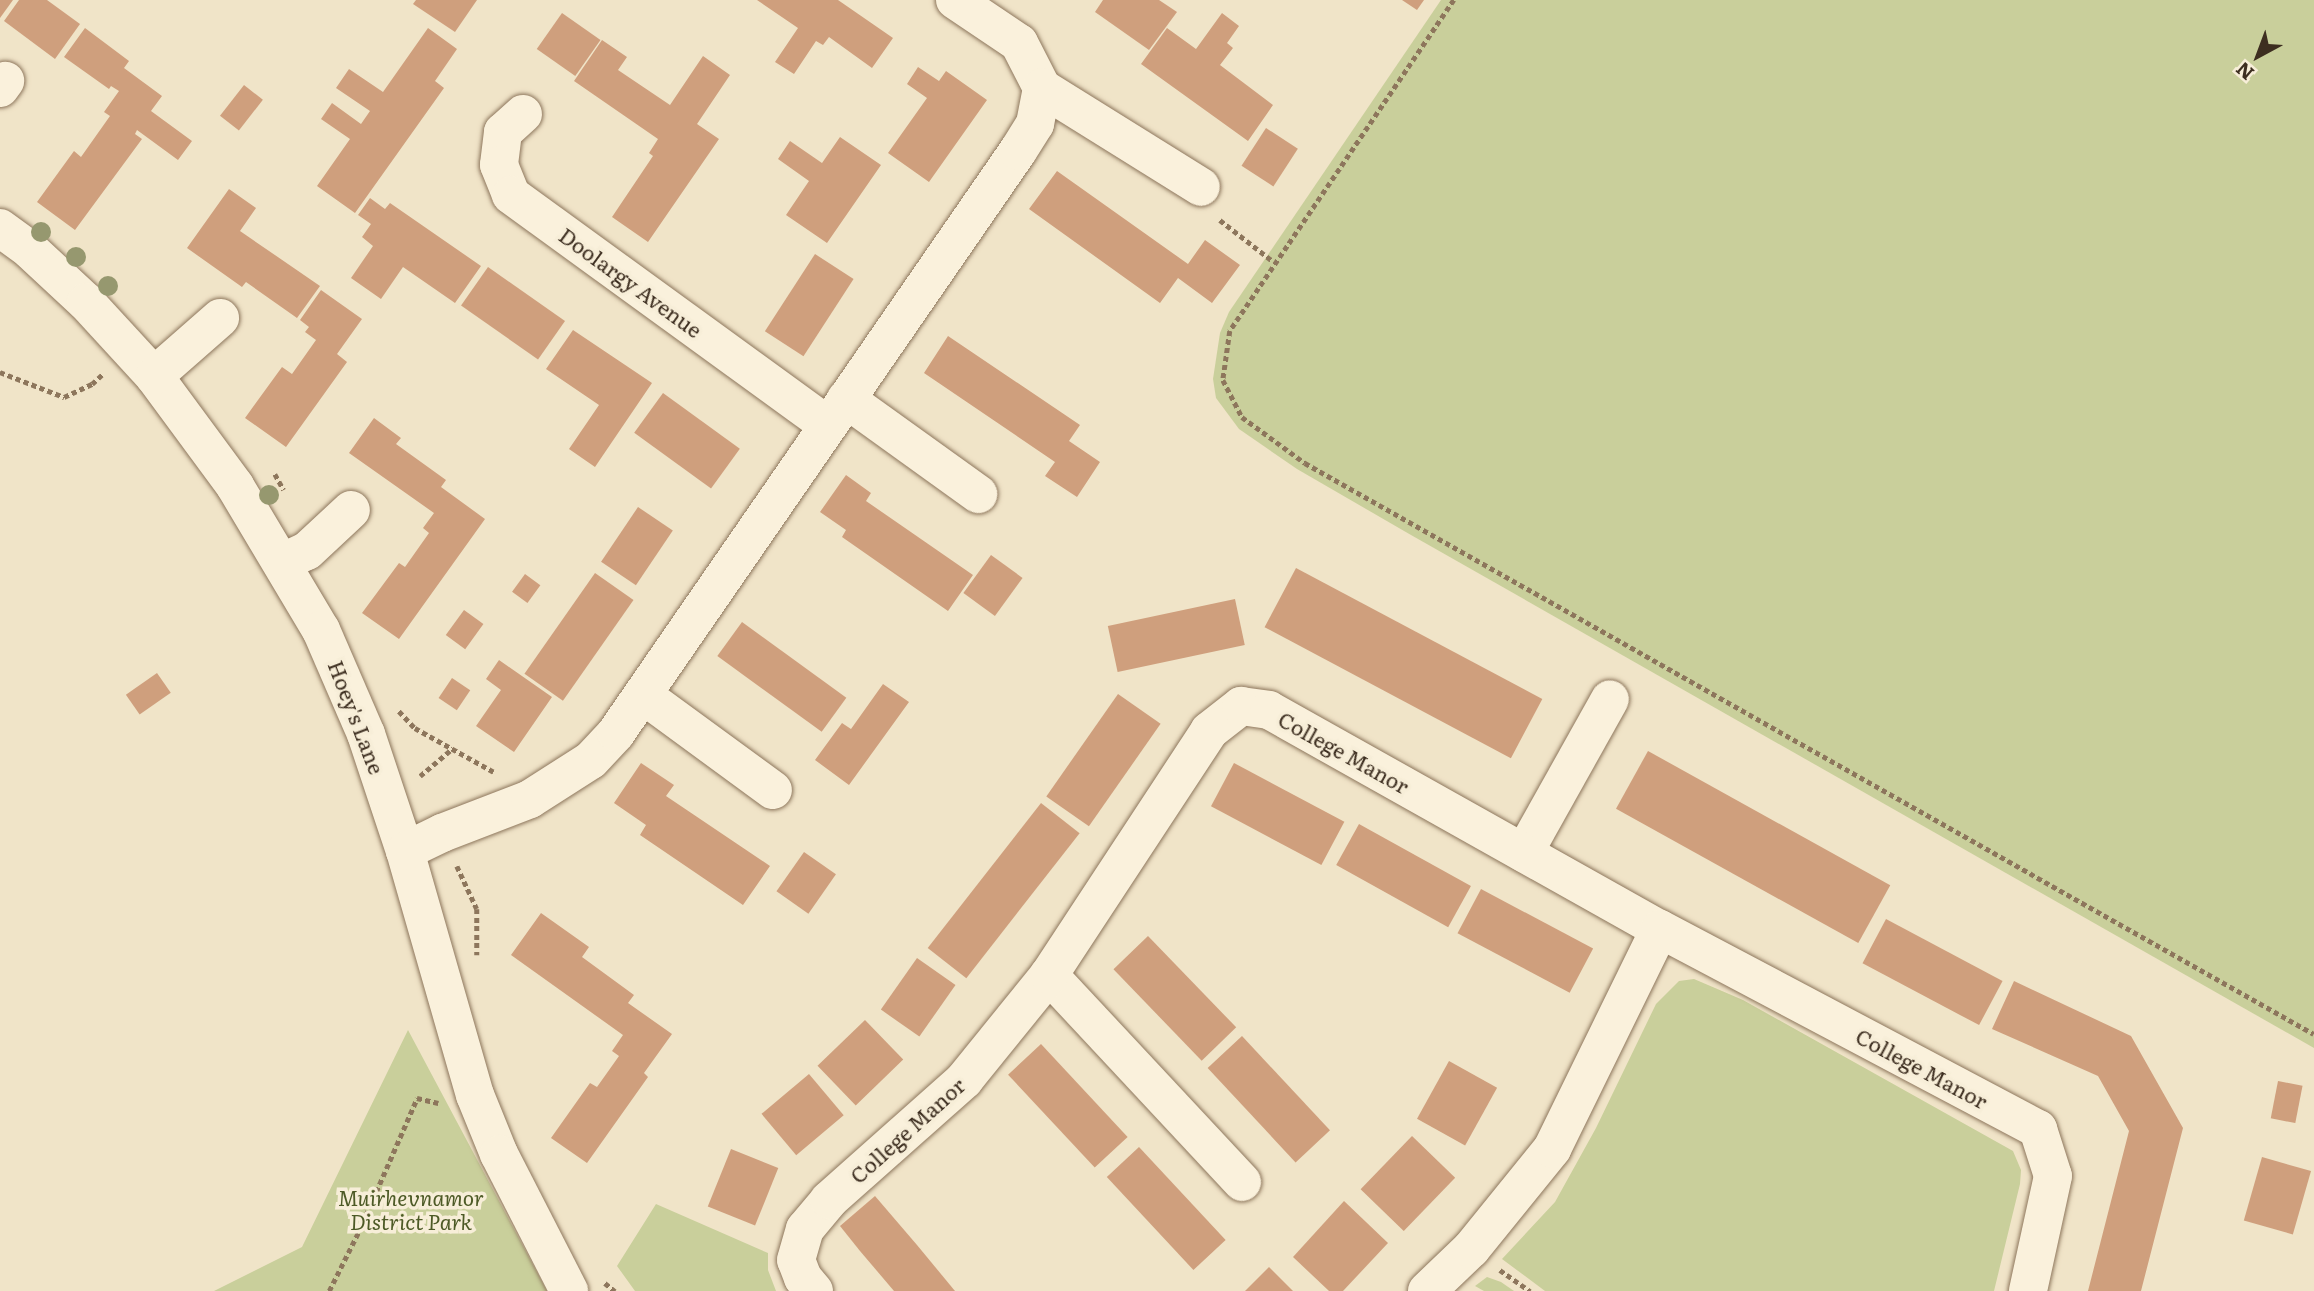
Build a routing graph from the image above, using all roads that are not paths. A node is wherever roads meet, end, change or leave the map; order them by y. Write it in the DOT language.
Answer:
graph roads {
  1 [pos="955,0"];
  2 [pos="1042,88"];
  3 [pos="523,114"];
  4 [pos="1201,187"];
  5 [pos="0,228"];
  6 [pos="220,318"];
  7 [pos="142,363"];
  8 [pos="836,412"];
  9 [pos="978,494"];
  10 [pos="351,510"];
  11 [pos="283,562"];
  12 [pos="643,695"];
  13 [pos="1610,699"];
  14 [pos="773,790"];
  15 [pos="405,851"];
  16 [pos="1524,853"];
  17 [pos="1660,929"];
  18 [pos="1049,975"];
  19 [pos="1242,1182"];
  20 [pos="569,1291"];
  21 [pos="814,1291"];
  22 [pos="1427,1291"];
  23 [pos="2028,1291"];
  1 -- 2 [label="street"];
  2 -- 4 [label="street"];
  2 -- 8 [label="street"];
  3 -- 8 [label="street, Doolargy Avenue"];
  5 -- 7 [label="street, Hoey's Lane"];
  6 -- 7 [label="street"];
  7 -- 11 [label="street, Hoey's Lane"];
  8 -- 9 [label="street, Doolargy Avenue"];
  8 -- 12 [label="street"];
  10 -- 11 [label="street"];
  11 -- 15 [label="street, Hoey's Lane"];
  12 -- 14 [label="street"];
  12 -- 15 [label="street"];
  13 -- 16 [label="street"];
  15 -- 20 [label="street, Hoey's Lane"];
  16 -- 17 [label="street, College Manor"];
  16 -- 18 [label="street, College Manor"];
  17 -- 22 [label="street"];
  17 -- 23 [label="street, College Manor"];
  18 -- 19 [label="street"];
  18 -- 21 [label="street, College Manor"];
}
